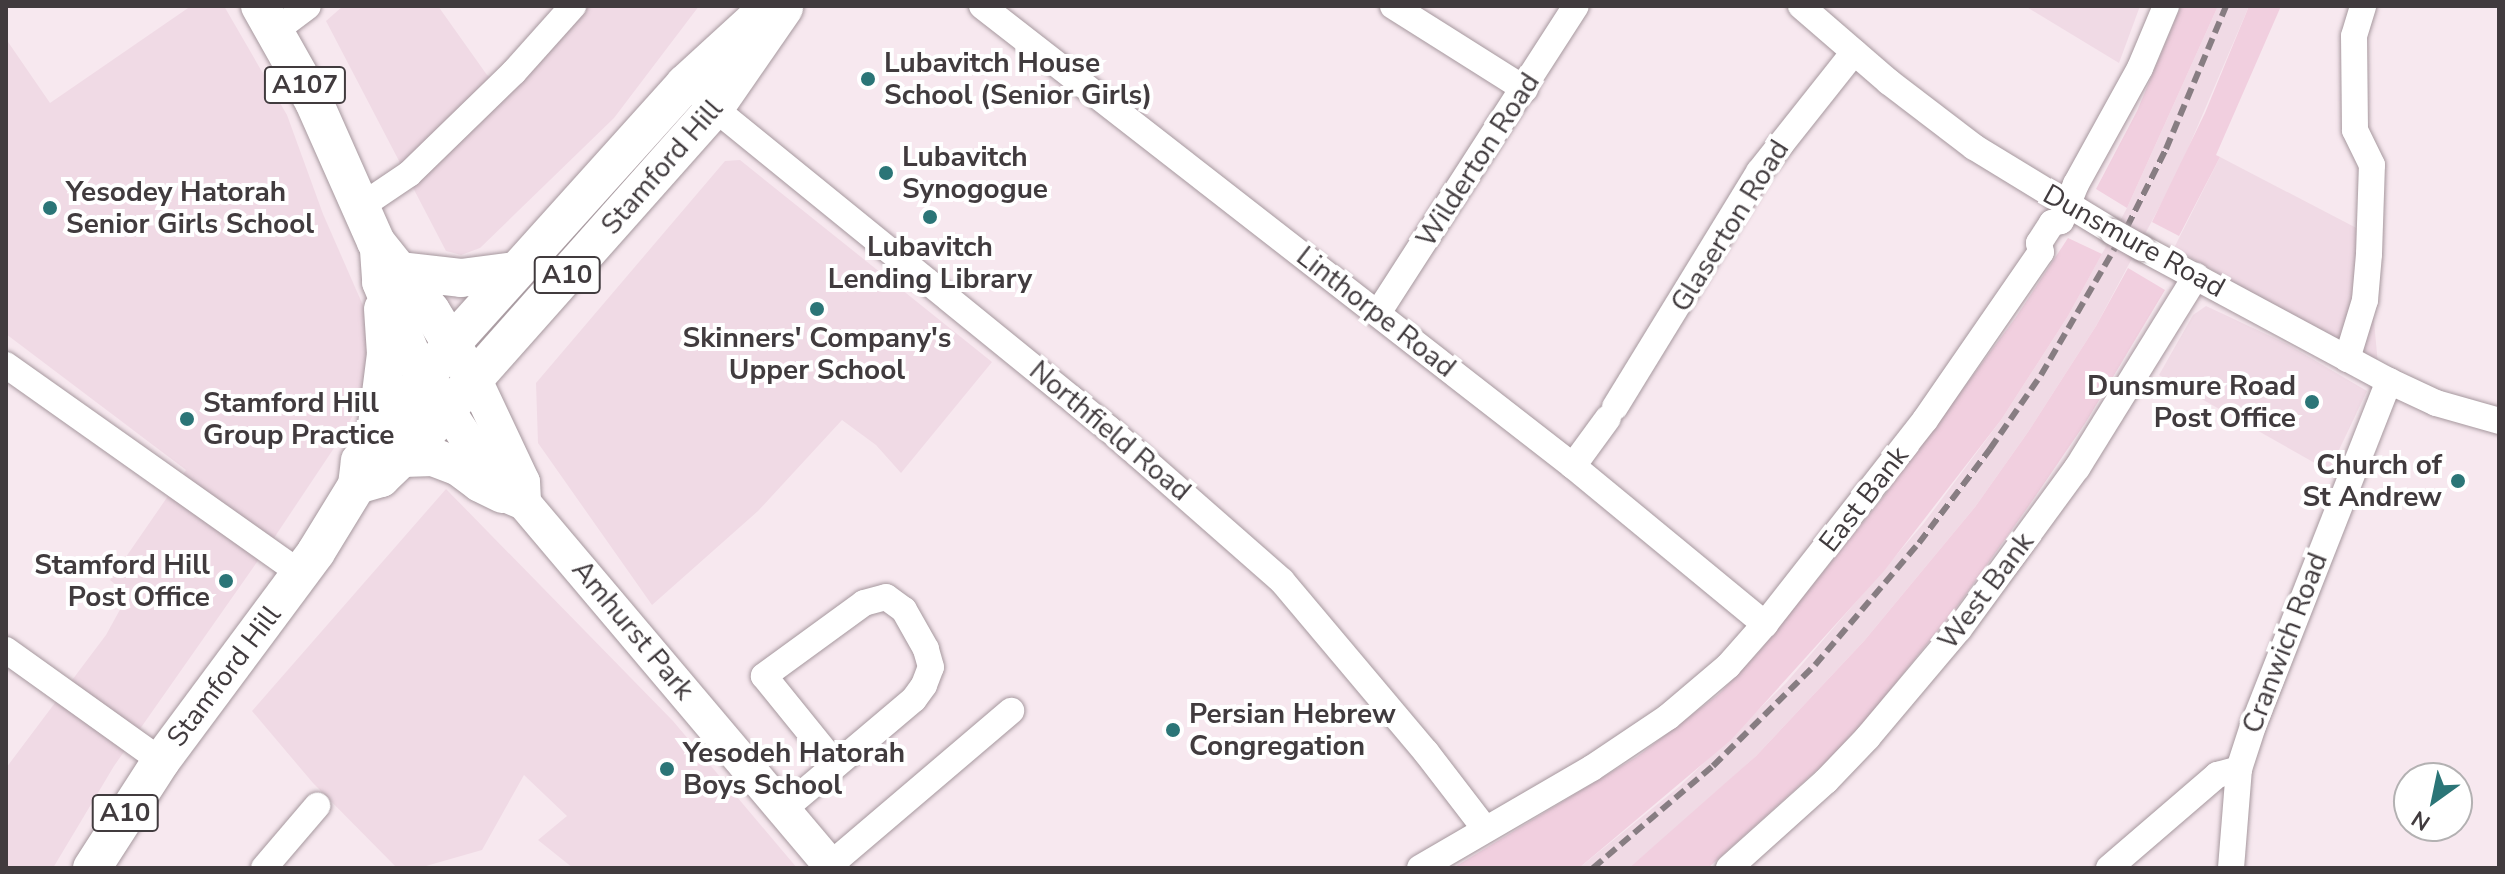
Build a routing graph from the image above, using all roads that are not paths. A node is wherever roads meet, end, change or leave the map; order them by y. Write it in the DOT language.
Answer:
graph roads {
  1 [pos="308,6"];
  2 [pos="573,6"];
  3 [pos="770,6"];
  4 [pos="785,6"];
  5 [pos="982,6"];
  6 [pos="1393,6"];
  7 [pos="1576,6"];
  8 [pos="1801,6"];
  9 [pos="2166,6"];
  10 [pos="2363,6"];
  11 [pos="268,19"];
  12 [pos="1854,52"];
  13 [pos="685,84"];
  14 [pos="1525,89"];
  15 [pos="714,109"];
  16 [pos="604,171"];
  17 [pos="635,200"];
  18 [pos="360,207"];
  19 [pos="2064,213"];
  20 [pos="386,267"];
  21 [pos="515,271"];
  22 [pos="2196,276"];
  23 [pos="1378,313"];
  24 [pos="451,344"];
  25 [pos="2347,359"];
  26 [pos="6,365"];
  27 [pos="425,377"];
  28 [pos="474,378"];
  29 [pos="2389,381"];
  30 [pos="447,409"];
  31 [pos="2499,421"];
  32 [pos="389,449"];
  33 [pos="1573,466"];
  34 [pos="513,499"];
  35 [pos="301,574"];
  36 [pos="1765,624"];
  37 [pos="6,650"];
  38 [pos="1011,711"];
  39 [pos="161,761"];
  40 [pos="836,765"];
  41 [pos="2239,769"];
  42 [pos="317,806"];
  43 [pos="784,809"];
  44 [pos="1485,829"];
  45 [pos="831,866"];
  46 [pos="265,867"];
  47 [pos="92,868"];
  48 [pos="1420,868"];
  49 [pos="1729,868"];
  50 [pos="2109,868"];
  51 [pos="2231,868"];
  1 -- 11 [label="street"];
  2 -- 18 [label="street"];
  3 -- 13 [label="highway, Stamford Hill / A10"];
  4 -- 15 [label="highway, Stamford Hill / A10"];
  5 -- 23 [label="street, Linthorpe Road"];
  6 -- 14 [label="street"];
  7 -- 14 [label="street, Wilderton Road"];
  8 -- 12 [label="street, Dunsmure Road"];
  9 -- 19 [label="street, East Bank"];
  10 -- 25 [label="street"];
  11 -- 18 [label="highway, A107"];
  12 -- 19 [label="street, Dunsmure Road"];
  12 -- 33 [label="street, Glaserton Road"];
  13 -- 15 [label="street, Northfield Road"];
  13 -- 16 [label="highway, Stamford Hill / A10"];
  14 -- 23 [label="street, Wilderton Road"];
  15 -- 17 [label="highway, Stamford Hill / A10"];
  15 -- 44 [label="street, Northfield Road"];
  16 -- 17 [label="highway"];
  16 -- 21 [label="highway, Stamford Hill / A10"];
  17 -- 28 [label="highway, Stamford Hill / A10"];
  18 -- 20 [label="highway, A107"];
  19 -- 22 [label="street, Dunsmure Road, bridge"];
  19 -- 36 [label="street, East Bank"];
  20 -- 21 [label="highway"];
  20 -- 24 [label="highway, A107"];
  20 -- 27 [label="highway, A107"];
  20 -- 32 [label="highway, A107"];
  21 -- 24 [label="highway, Stamford Hill / A10"];
  22 -- 25 [label="street, Dunsmure Road"];
  22 -- 49 [label="street, West Bank"];
  23 -- 33 [label="street, Linthorpe Road"];
  24 -- 27 [label="highway, Stamford Hill / A10"];
  24 -- 28 [label="highway, A107"];
  25 -- 29 [label="street, Dunsmure Road"];
  26 -- 35 [label="street"];
  27 -- 30 [label="highway, A107"];
  27 -- 32 [label="highway, Stamford Hill / A10"];
  28 -- 30 [label="highway, Stamford Hill / A10"];
  28 -- 34 [label="main road, Amhurst Park / A107"];
  29 -- 31 [label="street, Dunsmure Road"];
  29 -- 41 [label="street, Cranwich Road"];
  30 -- 32 [label="highway, Stamford Hill / A10"];
  30 -- 34 [label="main road, Amhurst Park / A107"];
  32 -- 34 [label="highway, A107"];
  32 -- 35 [label="highway, Stamford Hill / A10"];
  33 -- 36 [label="street, Linthorpe Road"];
  34 -- 43 [label="main road, Amhurst Park / A107"];
  35 -- 39 [label="highway, Stamford Hill / A10"];
  36 -- 44 [label="street, East Bank"];
  37 -- 39 [label="street"];
  38 -- 45 [label="street"];
  39 -- 47 [label="highway, Stamford Hill / A10"];
  40 -- 40 [label="street"];
  40 -- 43 [label="street"];
  41 -- 50 [label="street"];
  41 -- 51 [label="street, Cranwich Road"];
  42 -- 46 [label="street"];
  43 -- 45 [label="main road, Amhurst Park / A107"];
  44 -- 48 [label="street, East Bank"];
}
